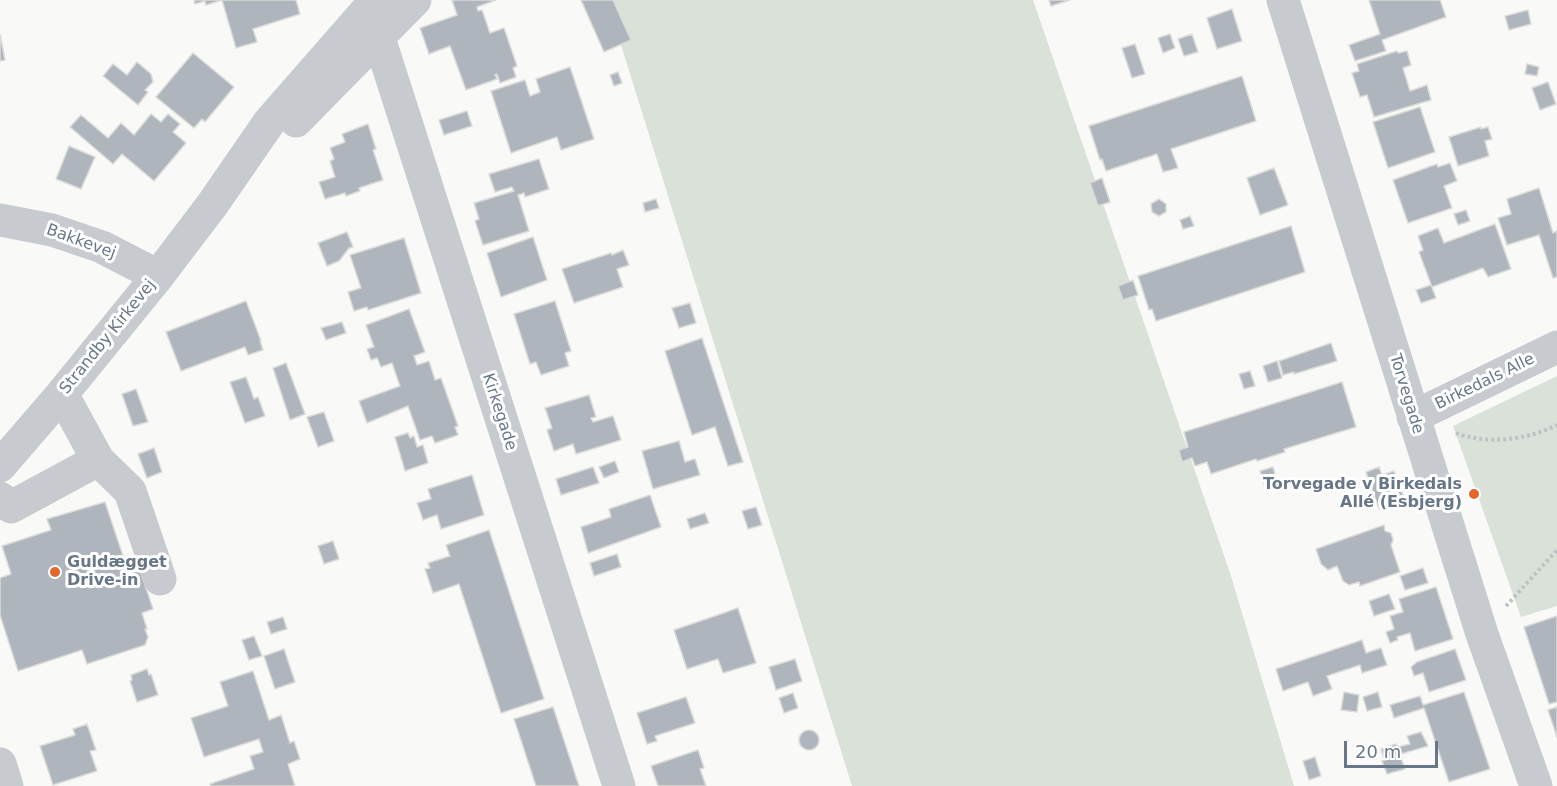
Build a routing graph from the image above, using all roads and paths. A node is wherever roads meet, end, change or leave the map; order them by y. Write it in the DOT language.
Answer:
graph roads {
  1 [pos="415,0"];
  2 [pos="1283,0"];
  3 [pos="370,2"];
  4 [pos="379,38"];
  5 [pos="212,205"];
  6 [pos="0,220"];
  7 [pos="158,276"];
  8 [pos="1557,347"];
  9 [pos="62,394"];
  10 [pos="1413,417"];
  11 [pos="1557,425"];
  12 [pos="98,460"];
  13 [pos="0,466"];
  14 [pos="0,498"];
  15 [pos="1557,550"];
  16 [pos="160,579"];
  17 [pos="1482,634"];
  18 [pos="0,764"];
  19 [pos="7,786"];
  20 [pos="619,786"];
  21 [pos="1536,786"];
  1 -- 4 [label="street, Strandby Kirkevej"];
  2 -- 10 [label="street, Torvegade"];
  3 -- 5 [label="street, Strandby Kirkevej"];
  4 -- 5 [label="street, Strandby Kirkevej"];
  4 -- 20 [label="street, Kirkegade"];
  5 -- 7 [label="street, Strandby Kirkevej"];
  6 -- 7 [label="street, Bakkevej"];
  7 -- 9 [label="street, Strandby Kirkevej"];
  8 -- 10 [label="street, Birkedals Alle"];
  9 -- 12 [label="street"];
  9 -- 13 [label="street, Strandby Kirkevej"];
  10 -- 11 [label="path"];
  10 -- 17 [label="street, Torvegade"];
  12 -- 14 [label="street"];
  12 -- 16 [label="street"];
  15 -- 17 [label="path"];
  17 -- 21 [label="street, Torvegade"];
  18 -- 19 [label="street"];
}
